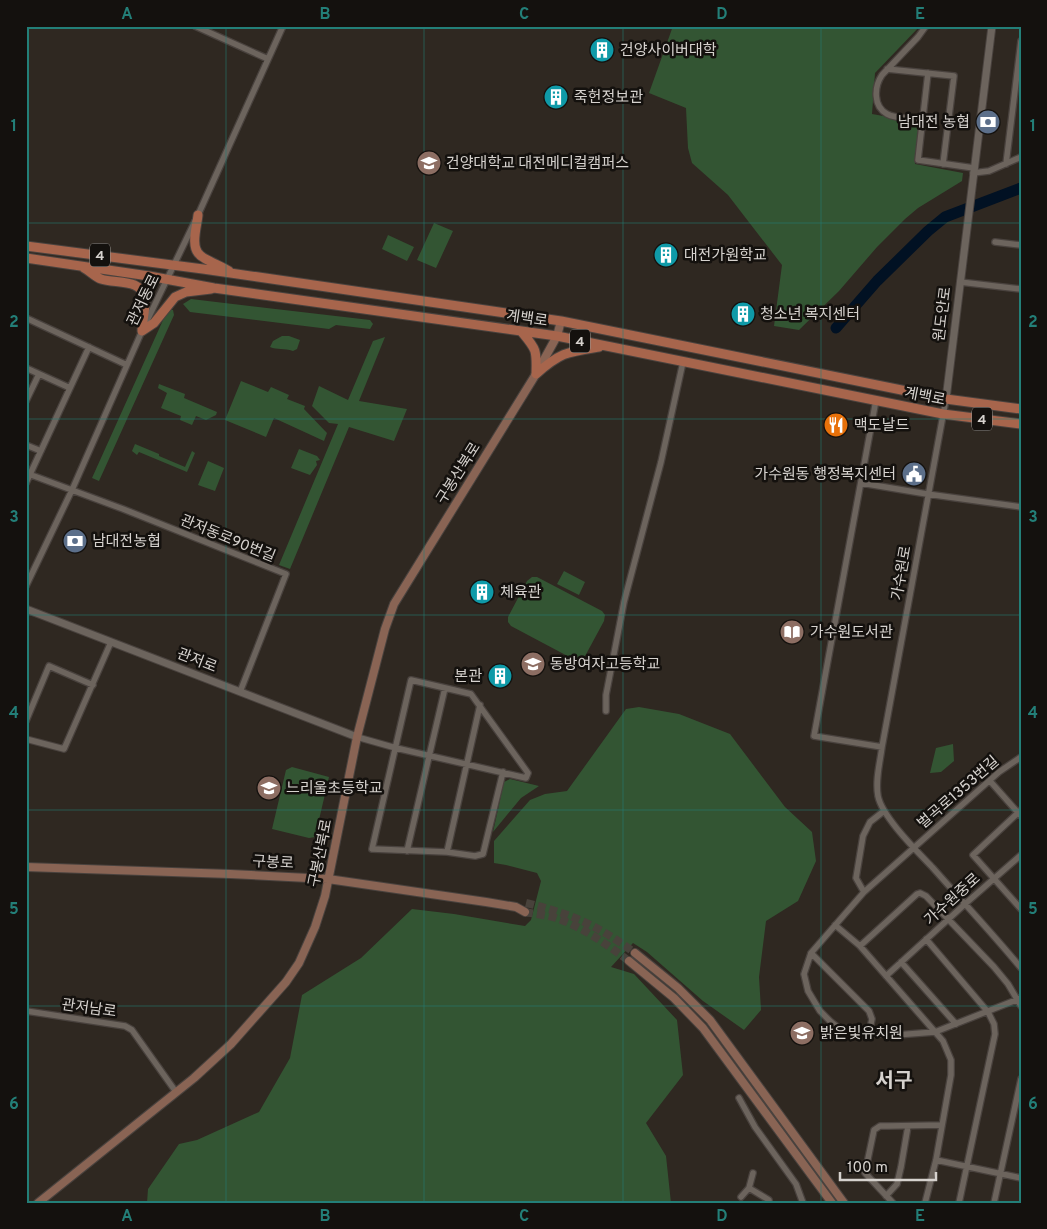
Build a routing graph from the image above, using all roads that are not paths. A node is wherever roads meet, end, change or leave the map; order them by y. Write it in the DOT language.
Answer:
graph roads {
  1 [pos="195,26"];
  2 [pos="283,26"];
  3 [pos="926,26"];
  4 [pos="992,26"];
  5 [pos="1021,41"];
  6 [pos="268,59"];
  7 [pos="1020,61"];
  8 [pos="887,69"];
  9 [pos="928,73"];
  10 [pos="922,120"];
  11 [pos="1021,157"];
  12 [pos="943,164"];
  13 [pos="1006,164"];
  14 [pos="974,170"];
  15 [pos="198,215"];
  16 [pos="995,242"];
  17 [pos="1021,245"];
  18 [pos="26,246"];
  19 [pos="26,258"];
  20 [pos="174,265"];
  21 [pos="81,266"];
  22 [pos="234,273"];
  23 [pos="167,280"];
  24 [pos="960,282"];
  25 [pos="214,288"];
  26 [pos="1021,288"];
  27 [pos="26,318"];
  28 [pos="561,321"];
  29 [pos="142,331"];
  30 [pos="521,331"];
  31 [pos="557,336"];
  32 [pos="605,346"];
  33 [pos="88,347"];
  34 [pos="682,362"];
  35 [pos="127,365"];
  36 [pos="26,368"];
  37 [pos="38,374"];
  38 [pos="536,374"];
  39 [pos="70,388"];
  40 [pos="946,399"];
  41 [pos="876,400"];
  42 [pos="26,401"];
  43 [pos="1021,409"];
  44 [pos="943,414"];
  45 [pos="1021,424"];
  46 [pos="26,445"];
  47 [pos="41,451"];
  48 [pos="28,474"];
  49 [pos="861,482"];
  50 [pos="26,483"];
  51 [pos="72,490"];
  52 [pos="927,494"];
  53 [pos="1021,507"];
  54 [pos="26,586"];
  55 [pos="26,609"];
  56 [pos="111,642"];
  57 [pos="93,685"];
  58 [pos="444,688"];
  59 [pos="240,692"];
  60 [pos="480,706"];
  61 [pos="606,711"];
  62 [pos="26,721"];
  63 [pos="357,737"];
  64 [pos="26,739"];
  65 [pos="882,747"];
  66 [pos="396,748"];
  67 [pos="429,756"];
  68 [pos="1021,757"];
  69 [pos="467,764"];
  70 [pos="503,772"];
  71 [pos="990,781"];
  72 [pos="884,811"];
  73 [pos="1020,813"];
  74 [pos="913,847"];
  75 [pos="407,851"];
  76 [pos="447,852"];
  77 [pos="1020,858"];
  78 [pos="26,867"];
  79 [pos="994,878"];
  80 [pos="328,879"];
  81 [pos="864,892"];
  82 [pos="526,903"];
  83 [pos="964,904"];
  84 [pos="516,907"];
  85 [pos="1021,909"];
  86 [pos="525,912"];
  87 [pos="949,919"];
  88 [pos="835,925"];
  89 [pos="926,939"];
  90 [pos="860,946"];
  91 [pos="635,953"];
  92 [pos="810,953"];
  93 [pos="630,960"];
  94 [pos="901,962"];
  95 [pos="1021,968"];
  96 [pos="886,976"];
  97 [pos="1019,999"];
  98 [pos="1021,1006"];
  99 [pos="26,1011"];
  100 [pos="988,1012"];
  101 [pos="956,1024"];
  102 [pos="935,1032"];
  103 [pos="869,1033"];
  104 [pos="1021,1079"];
  105 [pos="176,1092"];
  106 [pos="739,1098"];
  107 [pos="942,1125"];
  108 [pos="908,1126"];
  109 [pos="936,1160"];
  110 [pos="967,1166"];
  111 [pos="753,1172"];
  112 [pos="1000,1174"];
  113 [pos="1021,1178"];
  114 [pos="749,1188"];
  115 [pos="886,1196"];
  116 [pos="741,1197"];
  117 [pos="38,1203"];
  118 [pos="769,1203"];
  119 [pos="804,1203"];
  120 [pos="832,1203"];
  121 [pos="844,1203"];
  122 [pos="893,1203"];
  123 [pos="925,1203"];
  124 [pos="959,1203"];
  125 [pos="994,1203"];
  1 -- 6 [label="street"];
  2 -- 6 [label="street, 관저동로"];
  3 -- 8 [label="street"];
  4 -- 14 [label="street"];
  5 -- 7 [label="street"];
  6 -- 15 [label="street, 관저동로"];
  7 -- 13 [label="street"];
  8 -- 9 [label="street"];
  8 -- 10 [label="street"];
  9 -- 10 [label="street"];
  9 -- 12 [label="street"];
  10 -- 12 [label="street"];
  11 -- 13 [label="street"];
  12 -- 14 [label="street"];
  13 -- 14 [label="street"];
  14 -- 24 [label="street, 원도안로"];
  15 -- 20 [label="street, 관저동로"];
  15 -- 22 [label="main road"];
  16 -- 17 [label="street"];
  18 -- 20 [label="main road, 계백로 / 4"];
  19 -- 21 [label="main road, 계백로 / 4"];
  20 -- 22 [label="main road, 계백로 / 4"];
  20 -- 23 [label="street, 관저동로"];
  21 -- 23 [label="main road, 계백로 / 4"];
  21 -- 29 [label="main road"];
  22 -- 28 [label="main road, 계백로 / 4"];
  23 -- 25 [label="main road, 계백로 / 4"];
  23 -- 29 [label="street, 관저동로"];
  24 -- 26 [label="street"];
  24 -- 40 [label="street, 원도안로"];
  25 -- 29 [label="main road"];
  25 -- 30 [label="main road, 계백로 / 4"];
  27 -- 33 [label="street"];
  28 -- 31 [label="main road, 구봉산북로"];
  28 -- 40 [label="main road, 계백로 / 4"];
  29 -- 35 [label="street, 관저동로"];
  30 -- 31 [label="main road, 계백로 / 4"];
  30 -- 38 [label="main road"];
  31 -- 32 [label="main road, 계백로 / 4"];
  31 -- 38 [label="main road, 구봉산북로"];
  32 -- 34 [label="main road, 계백로 / 4"];
  32 -- 38 [label="main road"];
  33 -- 35 [label="street"];
  33 -- 39 [label="street"];
  34 -- 41 [label="main road, 계백로 / 4"];
  34 -- 61 [label="street"];
  35 -- 51 [label="street, 관저동로"];
  36 -- 37 [label="street"];
  37 -- 39 [label="street"];
  37 -- 42 [label="street"];
  38 -- 63 [label="main road, 구봉산북로"];
  39 -- 47 [label="street"];
  40 -- 43 [label="main road, 계백로 / 4"];
  40 -- 44 [label="street, 가수원로"];
  41 -- 44 [label="main road, 계백로 / 4"];
  41 -- 49 [label="street"];
  44 -- 45 [label="main road, 계백로 / 4"];
  44 -- 52 [label="street, 가수원로"];
  46 -- 47 [label="street"];
  47 -- 48 [label="street"];
  48 -- 50 [label="street"];
  48 -- 51 [label="street"];
  49 -- 52 [label="street"];
  49 -- 65 [label="street"];
  51 -- 54 [label="street, 관저동로"];
  51 -- 59 [label="street, 관저동로90번길"];
  52 -- 53 [label="street"];
  52 -- 65 [label="street, 가수원로"];
  55 -- 56 [label="street, 관저로"];
  56 -- 57 [label="street"];
  56 -- 59 [label="street, 관저로"];
  57 -- 62 [label="street"];
  57 -- 64 [label="street"];
  58 -- 60 [label="street"];
  58 -- 66 [label="street"];
  58 -- 67 [label="street"];
  59 -- 63 [label="street, 관저로"];
  60 -- 69 [label="street"];
  60 -- 70 [label="street"];
  63 -- 66 [label="street"];
  63 -- 80 [label="main road, 구봉산북로"];
  65 -- 72 [label="street, 가수원로"];
  66 -- 67 [label="street"];
  66 -- 75 [label="street"];
  67 -- 69 [label="street"];
  67 -- 75 [label="street"];
  68 -- 71 [label="street, 벌곡로1353번길"];
  69 -- 70 [label="street"];
  69 -- 76 [label="street"];
  70 -- 76 [label="street"];
  71 -- 73 [label="street"];
  71 -- 74 [label="street, 벌곡로1353번길"];
  72 -- 74 [label="street, 가수원로"];
  72 -- 81 [label="street"];
  73 -- 79 [label="street"];
  74 -- 81 [label="street, 벌곡로1353번길"];
  74 -- 83 [label="street, 가수원로"];
  75 -- 76 [label="street"];
  77 -- 79 [label="street, 가수원중로"];
  78 -- 80 [label="main road, 구봉로"];
  79 -- 83 [label="street, 가수원중로"];
  79 -- 85 [label="street"];
  80 -- 84 [label="main road, 구봉로"];
  80 -- 105 [label="main road, 구봉산북로"];
  81 -- 88 [label="street, 벌곡로1353번길"];
  82 -- 84 [label="main road"];
  83 -- 87 [label="street, 가수원중로"];
  83 -- 95 [label="street, 가수원로"];
  84 -- 86 [label="main road"];
  87 -- 89 [label="street, 가수원중로"];
  87 -- 90 [label="street"];
  87 -- 97 [label="street"];
  88 -- 90 [label="street"];
  88 -- 92 [label="street, 벌곡로1353번길"];
  89 -- 94 [label="street, 가수원중로"];
  89 -- 100 [label="street"];
  90 -- 96 [label="street"];
  91 -- 121 [label="main road"];
  92 -- 103 [label="street"];
  92 -- 103 [label="street"];
  93 -- 120 [label="main road"];
  94 -- 96 [label="street, 가수원중로"];
  94 -- 101 [label="street"];
  96 -- 102 [label="street"];
  97 -- 98 [label="street"];
  97 -- 100 [label="street"];
  99 -- 105 [label="street, 관저남로"];
  100 -- 101 [label="street"];
  100 -- 110 [label="street"];
  101 -- 102 [label="street"];
  102 -- 103 [label="street"];
  102 -- 107 [label="street"];
  104 -- 112 [label="street"];
  105 -- 117 [label="main road, 구봉산북로"];
  106 -- 119 [label="street"];
  107 -- 108 [label="street"];
  107 -- 109 [label="street"];
  108 -- 115 [label="street"];
  108 -- 115 [label="street"];
  109 -- 110 [label="street"];
  109 -- 123 [label="street"];
  110 -- 112 [label="street"];
  110 -- 124 [label="street"];
  111 -- 114 [label="street"];
  112 -- 113 [label="street"];
  112 -- 125 [label="street"];
  114 -- 116 [label="street"];
  114 -- 118 [label="street"];
  115 -- 122 [label="street"];
}
